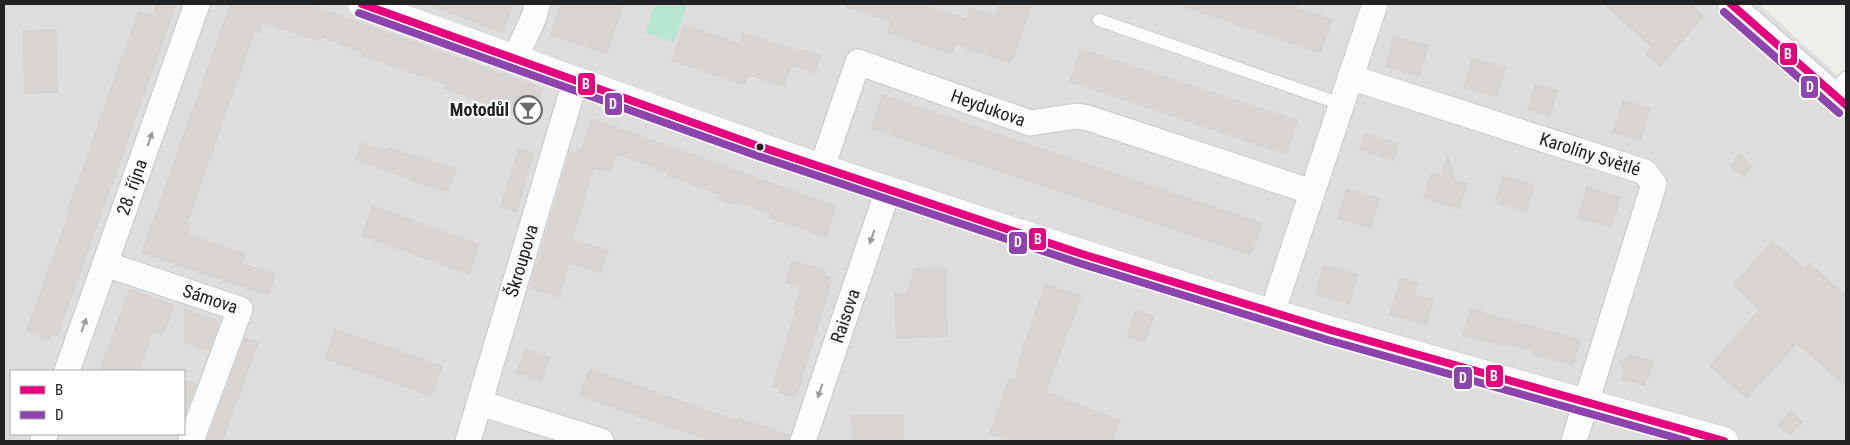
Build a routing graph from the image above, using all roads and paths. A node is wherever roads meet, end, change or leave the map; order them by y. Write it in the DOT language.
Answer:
graph roads {
  1 [pos="198,4"];
  2 [pos="362,4"];
  3 [pos="537,4"];
  4 [pos="1375,4"];
  5 [pos="1731,4"];
  6 [pos="1099,20"];
  7 [pos="515,58"];
  8 [pos="1350,77"];
  9 [pos="575,82"];
  10 [pos="1841,92"];
  11 [pos="1341,104"];
  12 [pos="822,168"];
  13 [pos="888,190"];
  14 [pos="1312,192"];
  15 [pos="106,264"];
  16 [pos="1272,313"];
  17 [pos="68,370"];
  18 [pos="480,403"];
  19 [pos="1586,404"];
  20 [pos="191,441"];
  21 [pos="468,441"];
  22 [pos="601,441"];
  23 [pos="803,441"];
  24 [pos="1574,441"];
  25 [pos="1724,441"];
  15 -- 1 [label="street, 28. října, one-way"];
  2 -- 7 [label="street"];
  3 -- 7 [label="street"];
  4 -- 8 [label="street"];
  5 -- 10 [label="street"];
  6 -- 11 [label="lane"];
  7 -- 9 [label="street"];
  8 -- 11 [label="street"];
  8 -- 19 [label="street, Karolíny Světlé"];
  9 -- 12 [label="street"];
  9 -- 18 [label="street, Škroupova"];
  11 -- 14 [label="street"];
  12 -- 13 [label="street"];
  12 -- 14 [label="street, Heydukova"];
  13 -- 16 [label="street"];
  13 -- 23 [label="street, Raisova, one-way"];
  14 -- 16 [label="street"];
  17 -- 15 [label="street, 28. října, one-way"];
  15 -- 20 [label="street, Sámova"];
  16 -- 19 [label="street"];
  18 -- 21 [label="street, Škroupova"];
  18 -- 22 [label="street"];
  19 -- 24 [label="street, Karolíny Světlé"];
  19 -- 25 [label="street"];
}
